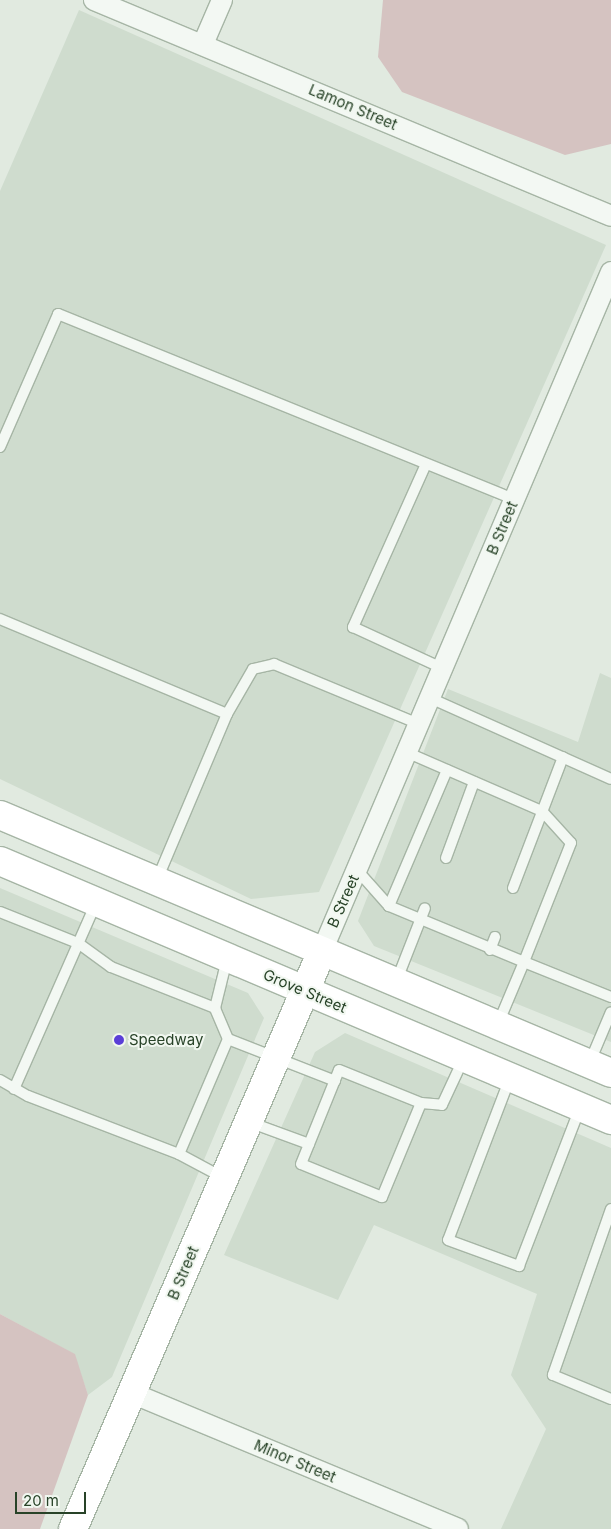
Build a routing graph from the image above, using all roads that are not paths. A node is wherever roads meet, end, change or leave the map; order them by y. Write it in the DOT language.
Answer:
graph roads {
  1 [pos="94,0"];
  2 [pos="222,0"];
  3 [pos="203,44"];
  4 [pos="611,216"];
  5 [pos="611,272"];
  6 [pos="0,448"];
  7 [pos="426,464"];
  8 [pos="514,499"];
  9 [pos="0,619"];
  10 [pos="442,668"];
  11 [pos="430,698"];
  12 [pos="227,714"];
  13 [pos="419,724"];
  14 [pos="406,752"];
  15 [pos="563,757"];
  16 [pos="447,770"];
  17 [pos="611,779"];
  18 [pos="474,782"];
  19 [pos="542,811"];
  20 [pos="0,815"];
  21 [pos="446,858"];
  22 [pos="0,861"];
  23 [pos="357,870"];
  24 [pos="157,881"];
  25 [pos="513,888"];
  26 [pos="97,900"];
  27 [pos="389,906"];
  28 [pos="425,908"];
  29 [pos="0,912"];
  30 [pos="421,922"];
  31 [pos="495,937"];
  32 [pos="78,943"];
  33 [pos="490,950"];
  34 [pos="322,951"];
  35 [pos="228,958"];
  36 [pos="524,962"];
  37 [pos="396,982"];
  38 [pos="305,990"];
  39 [pos="611,997"];
  40 [pos="215,1008"];
  41 [pos="611,1012"];
  42 [pos="498,1025"];
  43 [pos="228,1039"];
  44 [pos="276,1057"];
  45 [pos="464,1058"];
  46 [pos="600,1069"];
  47 [pos="510,1077"];
  48 [pos="0,1080"];
  49 [pos="335,1081"];
  50 [pos="14,1089"];
  51 [pos="421,1103"];
  52 [pos="580,1107"];
  53 [pos="611,1120"];
  54 [pos="248,1122"];
  55 [pos="309,1144"];
  56 [pos="179,1154"];
  57 [pos="224,1178"];
  58 [pos="611,1209"];
  59 [pos="132,1393"];
  60 [pos="611,1399"];
  61 [pos="73,1529"];
  62 [pos="458,1529"];
  1 -- 3 [label="street, Lamon Street"];
  2 -- 3 [label="street"];
  3 -- 4 [label="street, Lamon Street"];
  5 -- 8 [label="street, B Street"];
  6 -- 7 [label="lane"];
  7 -- 8 [label="lane"];
  7 -- 10 [label="lane"];
  8 -- 10 [label="street, B Street"];
  9 -- 12 [label="lane"];
  10 -- 11 [label="street, B Street"];
  11 -- 13 [label="street, B Street"];
  11 -- 15 [label="lane"];
  12 -- 13 [label="lane"];
  12 -- 24 [label="lane"];
  13 -- 14 [label="street, B Street"];
  14 -- 16 [label="lane"];
  14 -- 23 [label="street, B Street"];
  15 -- 17 [label="lane"];
  15 -- 19 [label="lane"];
  16 -- 18 [label="lane"];
  16 -- 27 [label="lane"];
  18 -- 19 [label="lane"];
  18 -- 21 [label="lane"];
  19 -- 25 [label="lane"];
  19 -- 36 [label="lane"];
  20 -- 24 [label="main road"];
  22 -- 26 [label="main road, Grove Street"];
  23 -- 27 [label="lane"];
  23 -- 34 [label="street, B Street"];
  24 -- 34 [label="main road"];
  26 -- 32 [label="lane"];
  26 -- 35 [label="main road, Grove Street"];
  27 -- 30 [label="lane"];
  28 -- 30 [label="lane"];
  29 -- 32 [label="lane"];
  30 -- 33 [label="lane"];
  30 -- 37 [label="lane"];
  31 -- 33 [label="lane"];
  32 -- 40 [label="lane"];
  32 -- 50 [label="lane"];
  33 -- 36 [label="lane"];
  34 -- 37 [label="main road"];
  34 -- 38 [label="main road, B Street"];
  35 -- 38 [label="main road, Grove Street"];
  35 -- 40 [label="lane"];
  36 -- 39 [label="lane"];
  36 -- 42 [label="lane"];
  37 -- 42 [label="main road"];
  38 -- 44 [label="main road, B Street"];
  38 -- 45 [label="main road, Grove Street"];
  40 -- 43 [label="lane"];
  41 -- 46 [label="lane"];
  42 -- 46 [label="main road"];
  43 -- 44 [label="lane"];
  43 -- 56 [label="lane"];
  44 -- 49 [label="lane"];
  44 -- 54 [label="main road, B Street"];
  45 -- 47 [label="main road, Grove Street"];
  45 -- 51 [label="lane"];
  47 -- 52 [label="main road, Grove Street"];
  47 -- 52 [label="lane"];
  48 -- 50 [label="lane"];
  49 -- 51 [label="lane"];
  49 -- 55 [label="lane"];
  50 -- 56 [label="lane"];
  51 -- 55 [label="lane"];
  52 -- 53 [label="main road, Grove Street"];
  54 -- 55 [label="lane"];
  54 -- 57 [label="main road, B Street"];
  56 -- 57 [label="lane"];
  57 -- 59 [label="main road, B Street"];
  58 -- 60 [label="lane"];
  59 -- 61 [label="main road, B Street"];
  59 -- 62 [label="street, Minor Street"];
}
